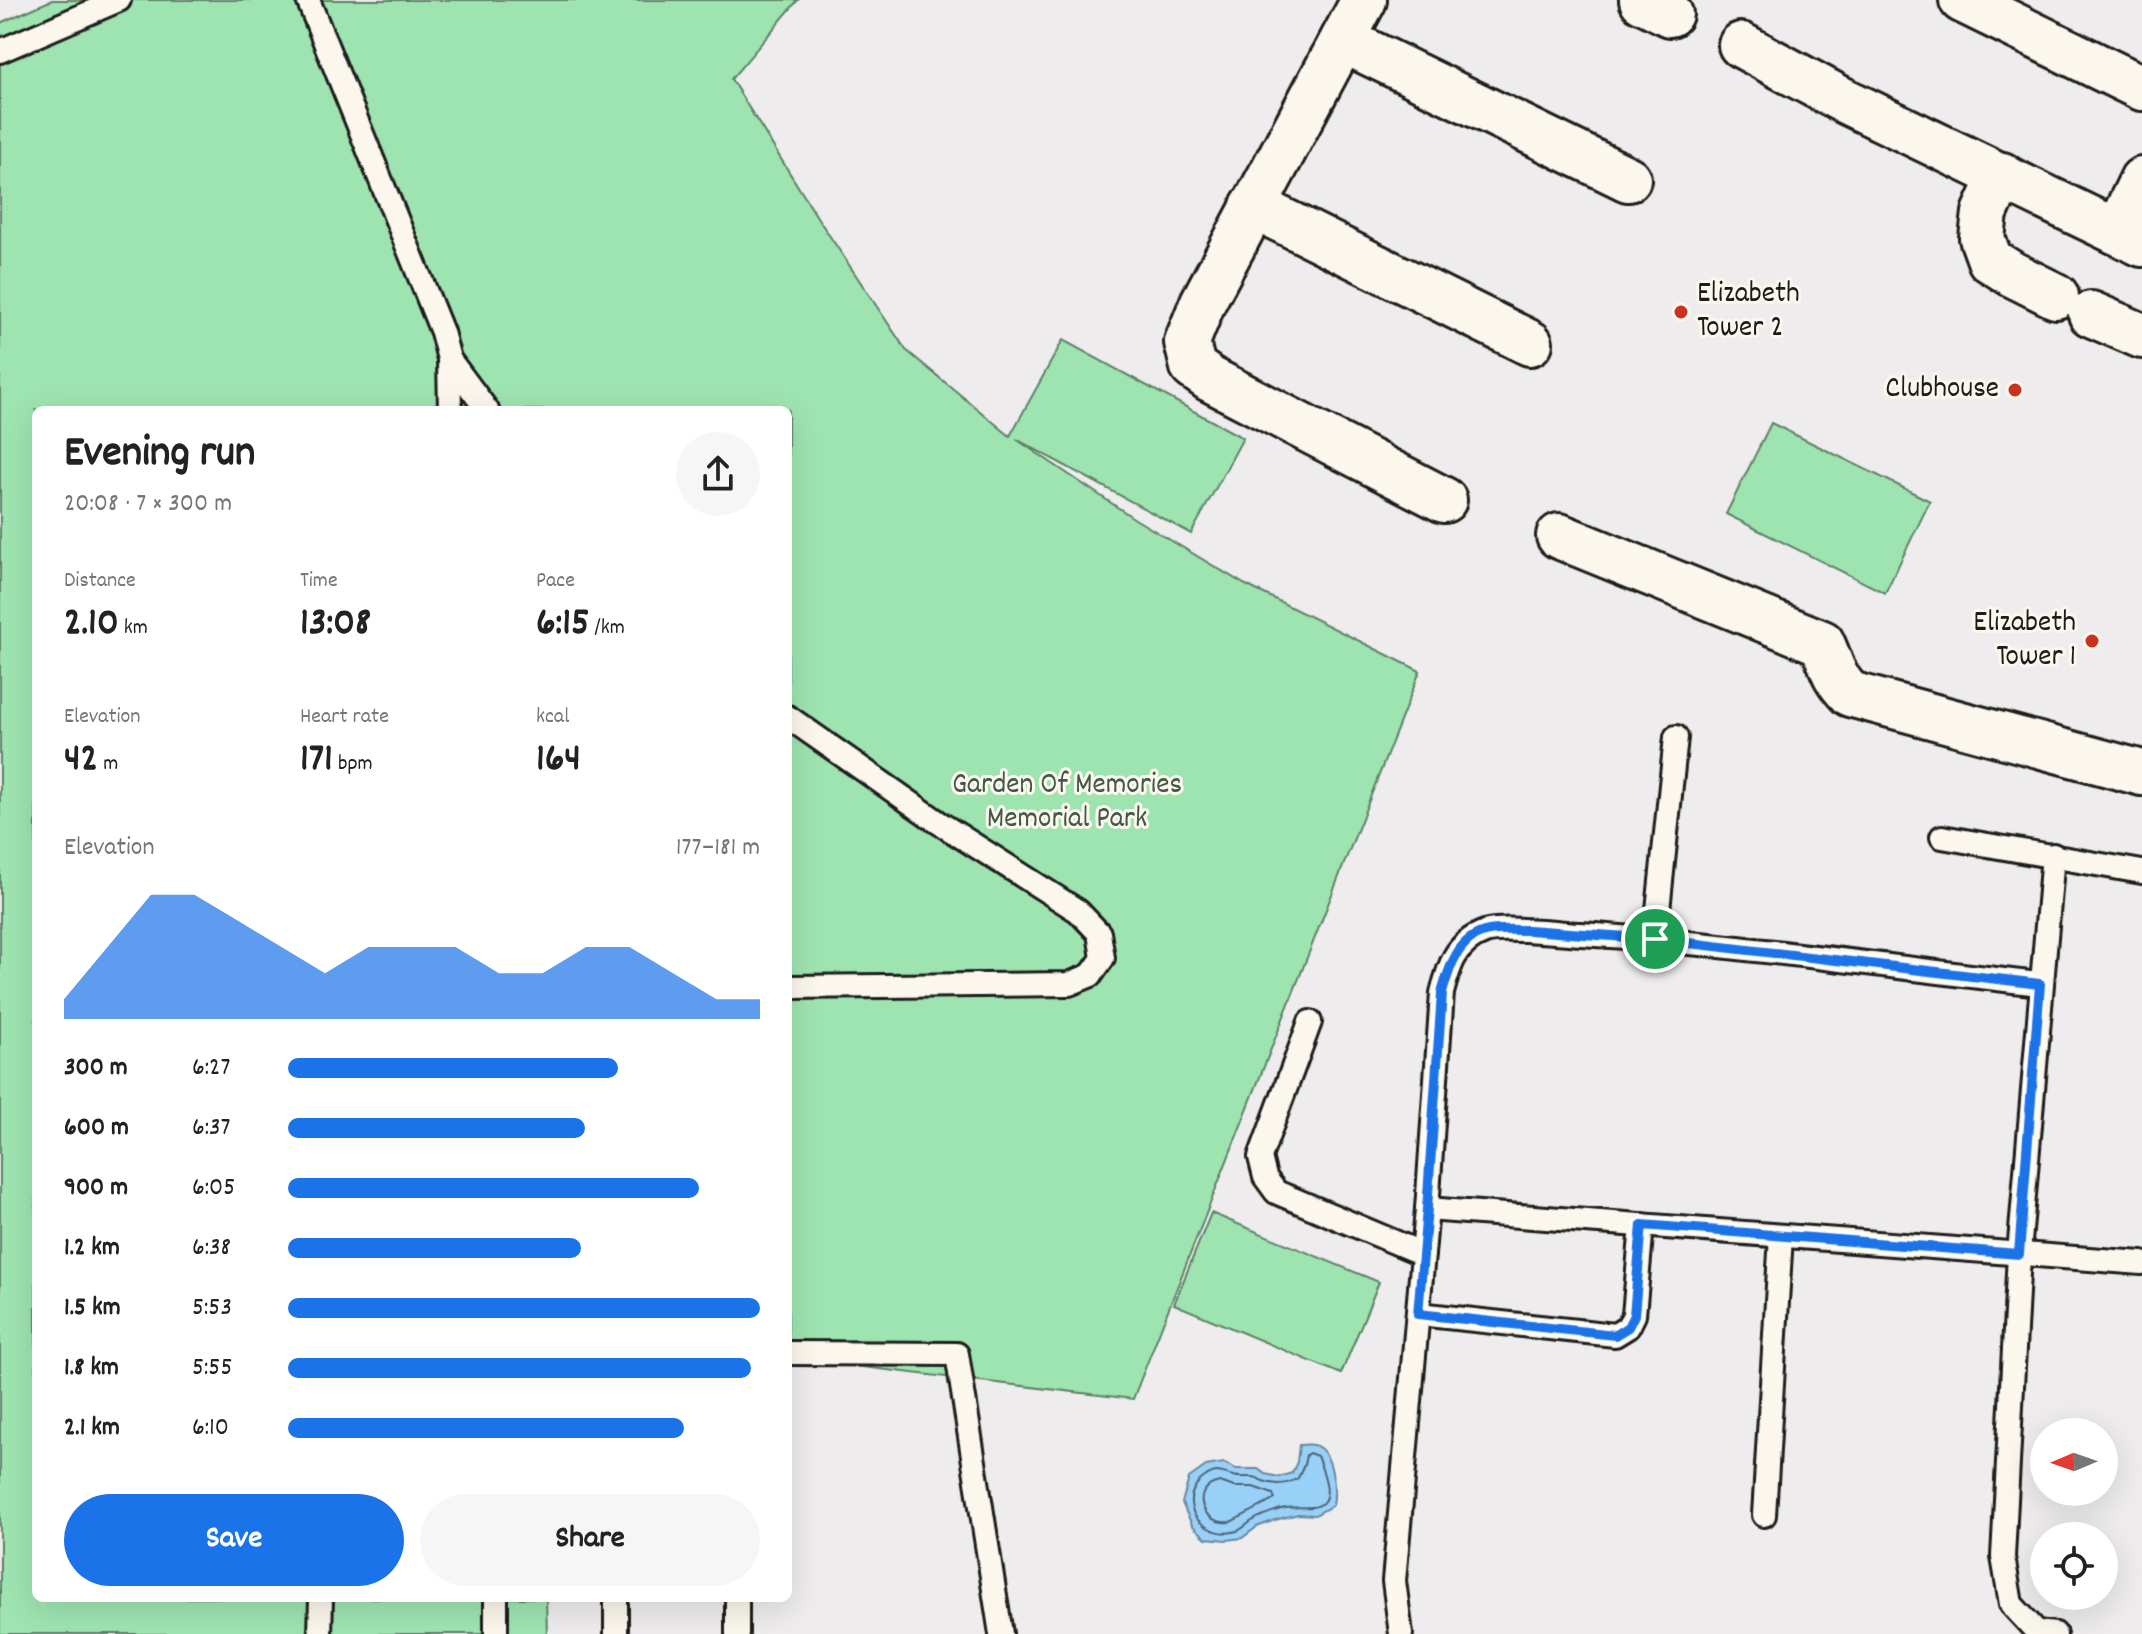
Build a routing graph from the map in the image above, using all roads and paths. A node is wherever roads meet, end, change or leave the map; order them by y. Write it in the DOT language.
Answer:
graph roads {
  1 [pos="119,0"];
  2 [pos="308,0"];
  3 [pos="1364,0"];
  4 [pos="1979,4"];
  5 [pos="1343,40"];
  6 [pos="1741,45"];
  7 [pos="0,51"];
  8 [pos="2142,88"];
  9 [pos="2002,175"];
  10 [pos="1628,179"];
  11 [pos="2142,180"];
  12 [pos="1253,206"];
  13 [pos="2129,238"];
  14 [pos="2142,336"];
  15 [pos="1530,343"];
  16 [pos="449,359"];
  17 [pos="450,406"];
  18 [pos="484,406"];
  19 [pos="1444,500"];
  20 [pos="1559,536"];
  21 [pos="792,720"];
  22 [pos="1676,737"];
  23 [pos="2142,773"];
  24 [pos="1942,837"];
  25 [pos="2053,855"];
  26 [pos="2142,872"];
  27 [pos="1655,939"];
  28 [pos="2040,984"];
  29 [pos="792,987"];
  30 [pos="1310,1022"];
  31 [pos="1427,1209"];
  32 [pos="1642,1225"];
  33 [pos="1781,1236"];
  34 [pos="1423,1254"];
  35 [pos="2019,1254"];
  36 [pos="2142,1263"];
  37 [pos="1418,1314"];
  38 [pos="792,1353"];
  39 [pos="1764,1515"];
  40 [pos="321,1602"];
  41 [pos="496,1602"];
  42 [pos="616,1602"];
  43 [pos="737,1602"];
  44 [pos="320,1634"];
  45 [pos="496,1634"];
  46 [pos="616,1634"];
  47 [pos="737,1634"];
  48 [pos="1001,1634"];
  49 [pos="1401,1634"];
  50 [pos="2055,1634"];
  1 -- 7 [label="lane"];
  2 -- 16 [label="lane"];
  3 -- 5 [label="street"];
  4 -- 8 [label="street"];
  5 -- 10 [label="street"];
  5 -- 12 [label="street"];
  6 -- 9 [label="street"];
  9 -- 13 [label="street"];
  9 -- 14 [label="street"];
  11 -- 13 [label="street"];
  12 -- 15 [label="street"];
  12 -- 19 [label="street"];
  16 -- 17 [label="lane"];
  16 -- 18 [label="lane"];
  20 -- 23 [label="street"];
  21 -- 29 [label="lane"];
  22 -- 27 [label="lane"];
  24 -- 25 [label="lane"];
  25 -- 26 [label="lane"];
  25 -- 28 [label="lane"];
  27 -- 28 [label="lane"];
  27 -- 31 [label="lane"];
  28 -- 35 [label="lane"];
  30 -- 34 [label="lane"];
  31 -- 32 [label="lane"];
  31 -- 34 [label="lane"];
  32 -- 33 [label="lane"];
  32 -- 37 [label="lane"];
  33 -- 35 [label="lane"];
  33 -- 39 [label="lane"];
  34 -- 37 [label="lane"];
  35 -- 36 [label="lane"];
  35 -- 50 [label="lane"];
  37 -- 49 [label="lane"];
  38 -- 48 [label="lane"];
  40 -- 44 [label="lane"];
  41 -- 45 [label="lane"];
  42 -- 46 [label="lane"];
  43 -- 47 [label="lane"];
}
